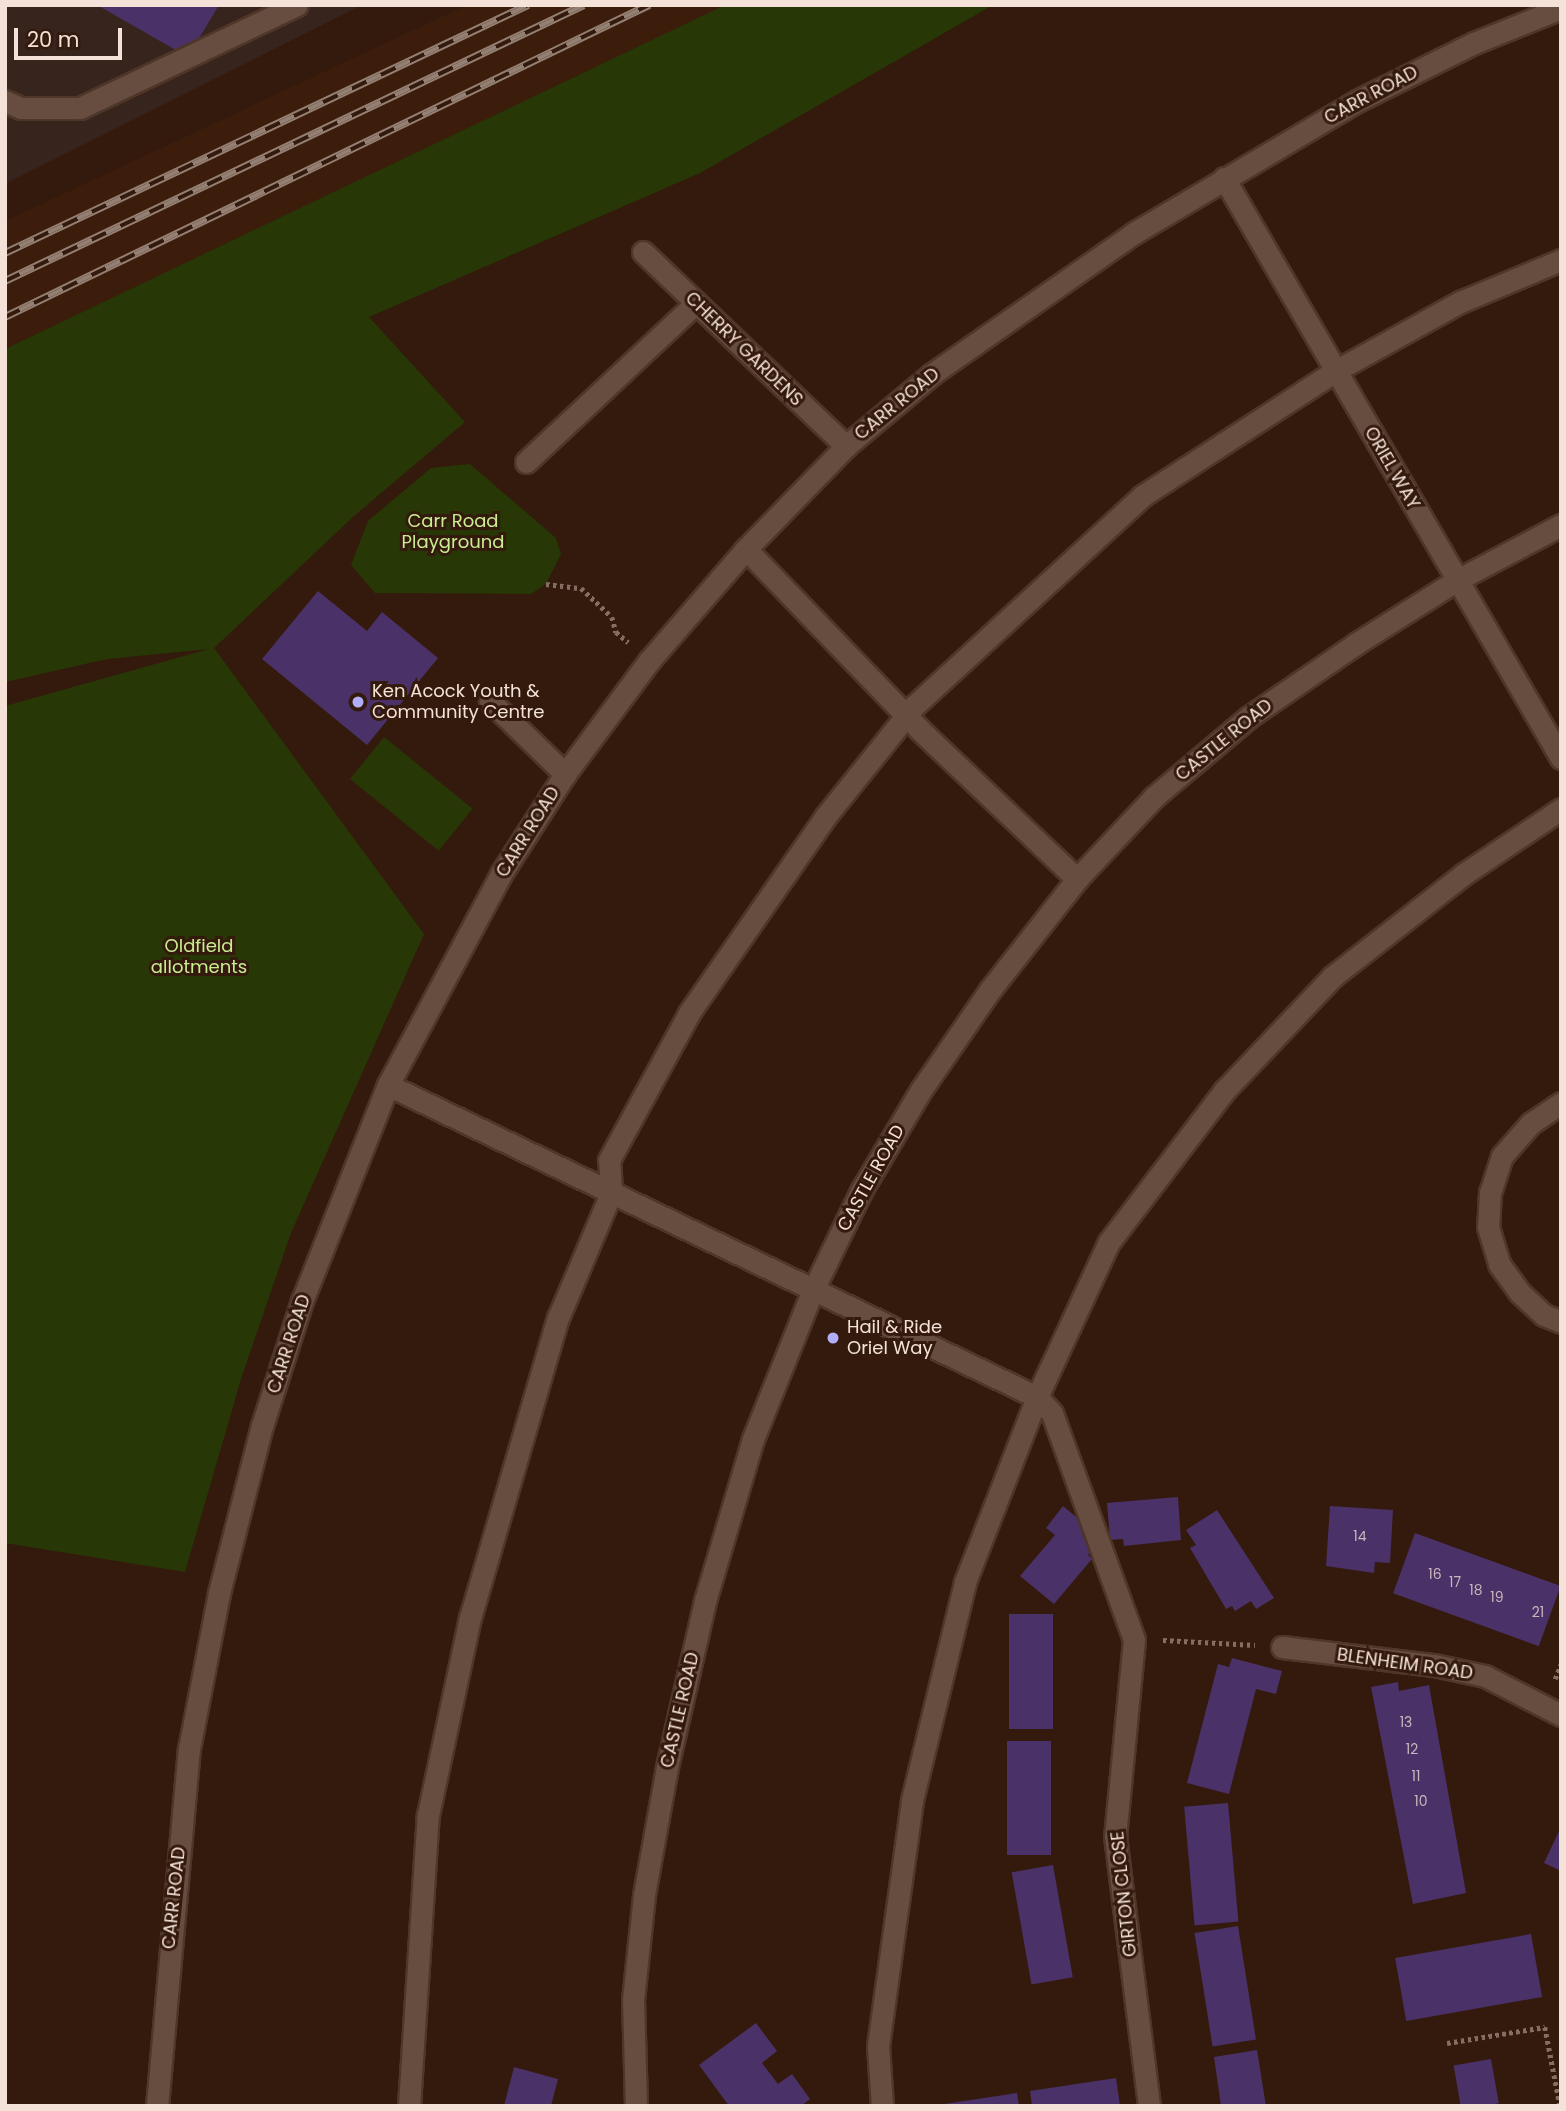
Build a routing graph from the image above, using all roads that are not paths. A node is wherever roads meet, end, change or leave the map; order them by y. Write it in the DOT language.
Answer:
graph roads {
  1 [pos="297,5"];
  2 [pos="1561,8"];
  3 [pos="5,101"];
  4 [pos="1224,178"];
  5 [pos="643,252"];
  6 [pos="1561,260"];
  7 [pos="696,303"];
  8 [pos="1335,371"];
  9 [pos="846,446"];
  10 [pos="526,462"];
  11 [pos="1561,525"];
  12 [pos="746,550"];
  13 [pos="1457,580"];
  14 [pos="490,701"];
  15 [pos="906,717"];
  16 [pos="1561,758"];
  17 [pos="565,774"];
  18 [pos="1561,809"];
  19 [pos="1077,879"];
  20 [pos="388,1085"];
  21 [pos="1561,1103"];
  22 [pos="611,1193"];
  23 [pos="813,1290"];
  24 [pos="1561,1322"];
  25 [pos="1037,1397"];
  26 [pos="1282,1647"];
  27 [pos="1561,1715"];
  28 [pos="157,2106"];
  29 [pos="410,2106"];
  30 [pos="636,2106"];
  31 [pos="882,2106"];
  32 [pos="1149,2106"];
  1 -- 3 [label="street"];
  2 -- 4 [label="street, CARR ROAD"];
  4 -- 8 [label="street, ORIEL WAY"];
  4 -- 9 [label="street, CARR ROAD"];
  5 -- 7 [label="street, CHERRY GARDENS"];
  6 -- 8 [label="street"];
  7 -- 9 [label="street, CHERRY GARDENS"];
  7 -- 10 [label="street"];
  8 -- 13 [label="street, ORIEL WAY"];
  8 -- 15 [label="street"];
  9 -- 12 [label="street, CARR ROAD"];
  11 -- 13 [label="street, CASTLE ROAD"];
  12 -- 15 [label="street"];
  12 -- 17 [label="street, CARR ROAD"];
  13 -- 16 [label="street, ORIEL WAY"];
  13 -- 19 [label="street, CASTLE ROAD"];
  14 -- 17 [label="street"];
  15 -- 19 [label="street"];
  15 -- 22 [label="street"];
  17 -- 20 [label="street, CARR ROAD"];
  18 -- 25 [label="street"];
  19 -- 23 [label="street, CASTLE ROAD"];
  20 -- 22 [label="street"];
  20 -- 28 [label="street, CARR ROAD"];
  21 -- 24 [label="street"];
  22 -- 23 [label="street"];
  22 -- 29 [label="street"];
  23 -- 25 [label="street"];
  23 -- 30 [label="street, CASTLE ROAD"];
  25 -- 31 [label="street"];
  25 -- 32 [label="street, GIRTON CLOSE"];
  26 -- 27 [label="street, BLENHEIM ROAD"];
}
